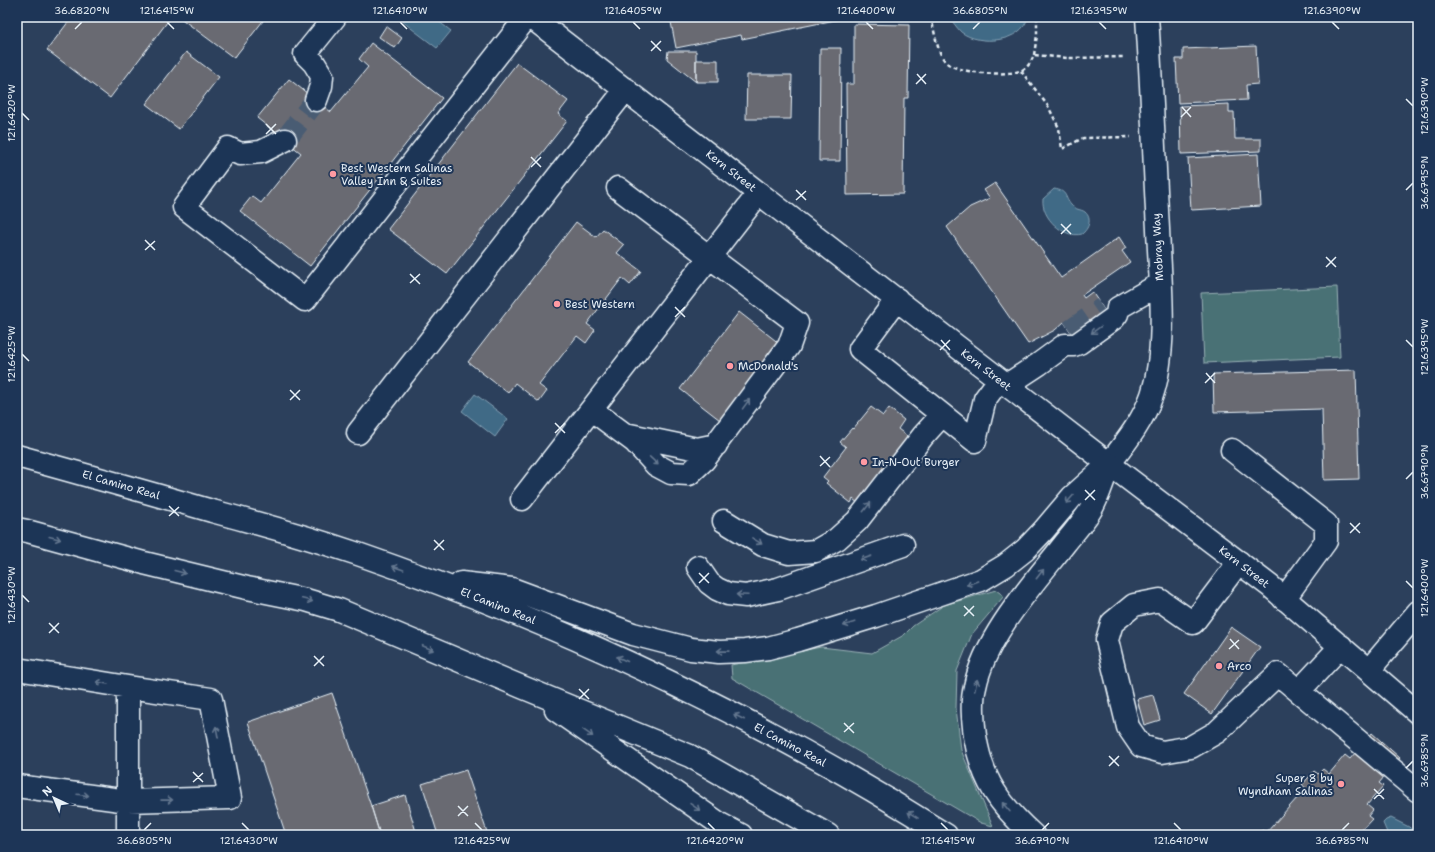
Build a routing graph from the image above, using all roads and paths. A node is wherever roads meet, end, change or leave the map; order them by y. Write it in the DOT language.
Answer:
graph roads {
  1 [pos="335,17"];
  2 [pos="527,17"];
  3 [pos="531,17"];
  4 [pos="931,17"];
  5 [pos="1037,17"];
  6 [pos="1147,17"];
  7 [pos="1034,55"];
  8 [pos="1150,57"];
  9 [pos="1021,71"];
  10 [pos="626,89"];
  11 [pos="316,100"];
  12 [pos="1153,136"];
  13 [pos="285,140"];
  14 [pos="618,188"];
  15 [pos="760,193"];
  16 [pos="710,257"];
  17 [pos="1160,284"];
  18 [pos="898,299"];
  19 [pos="1003,383"];
  20 [pos="592,410"];
  21 [pos="942,415"];
  22 [pos="358,433"];
  23 [pos="624,434"];
  24 [pos="716,445"];
  25 [pos="1232,450"];
  26 [pos="17,456"];
  27 [pos="1109,464"];
  28 [pos="522,499"];
  29 [pos="724,521"];
  30 [pos="17,529"];
  31 [pos="903,545"];
  32 [pos="1238,562"];
  33 [pos="698,567"];
  34 [pos="431,580"];
  35 [pos="1284,599"];
  36 [pos="1418,612"];
  37 [pos="1341,646"];
  38 [pos="17,669"];
  39 [pos="1368,670"];
  40 [pos="128,687"];
  41 [pos="522,687"];
  42 [pos="1299,691"];
  43 [pos="1418,713"];
  44 [pos="17,786"];
  45 [pos="1418,791"];
  46 [pos="128,801"];
  47 [pos="128,835"];
  48 [pos="741,835"];
  49 [pos="828,835"];
  50 [pos="946,835"];
  51 [pos="1033,835"];
  1 -- 11 [label="main road"];
  2 -- 13 [label="main road"];
  3 -- 10 [label="main road, Kern Street"];
  4 -- 9 [label="path"];
  5 -- 7 [label="path"];
  6 -- 8 [label="main road, Mobray Way"];
  7 -- 8 [label="path"];
  7 -- 9 [label="path"];
  8 -- 12 [label="main road, Mobray Way"];
  9 -- 12 [label="path"];
  10 -- 15 [label="main road, Kern Street"];
  10 -- 22 [label="main road"];
  12 -- 17 [label="main road, Mobray Way"];
  14 -- 16 [label="main road"];
  15 -- 16 [label="main road"];
  15 -- 18 [label="main road, Kern Street"];
  16 -- 20 [label="main road"];
  24 -- 16 [label="main road, one-way"];
  17 -- 19 [label="main road, one-way"];
  17 -- 27 [label="main road, Mobray Way"];
  18 -- 19 [label="main road, Kern Street"];
  18 -- 21 [label="main road"];
  19 -- 21 [label="main road"];
  19 -- 27 [label="main road, Kern Street"];
  20 -- 23 [label="main road"];
  20 -- 28 [label="main road"];
  29 -- 21 [label="main road, one-way"];
  23 -- 24 [label="main road"];
  23 -- 24 [label="main road, one-way"];
  25 -- 35 [label="main road"];
  34 -- 26 [label="main road, El Camino Real, one-way"];
  27 -- 32 [label="main road, Kern Street"];
  27 -- 34 [label="main road, one-way"];
  51 -- 27 [label="main road, one-way"];
  30 -- 41 [label="main road, one-way"];
  31 -- 33 [label="main road, one-way"];
  32 -- 35 [label="main road, Kern Street"];
  32 -- 42 [label="main road"];
  50 -- 34 [label="main road, El Camino Real, one-way"];
  35 -- 37 [label="main road, Kern Street"];
  36 -- 39 [label="main road"];
  37 -- 39 [label="main road, Kern Street"];
  37 -- 42 [label="main road"];
  40 -- 38 [label="main road, one-way"];
  39 -- 43 [label="main road, Kern Street"];
  40 -- 46 [label="main road"];
  46 -- 40 [label="main road, one-way"];
  41 -- 48 [label="main road, one-way"];
  41 -- 49 [label="main road"];
  42 -- 45 [label="main road"];
  44 -- 46 [label="main road, one-way"];
  46 -- 47 [label="main road"];
}
